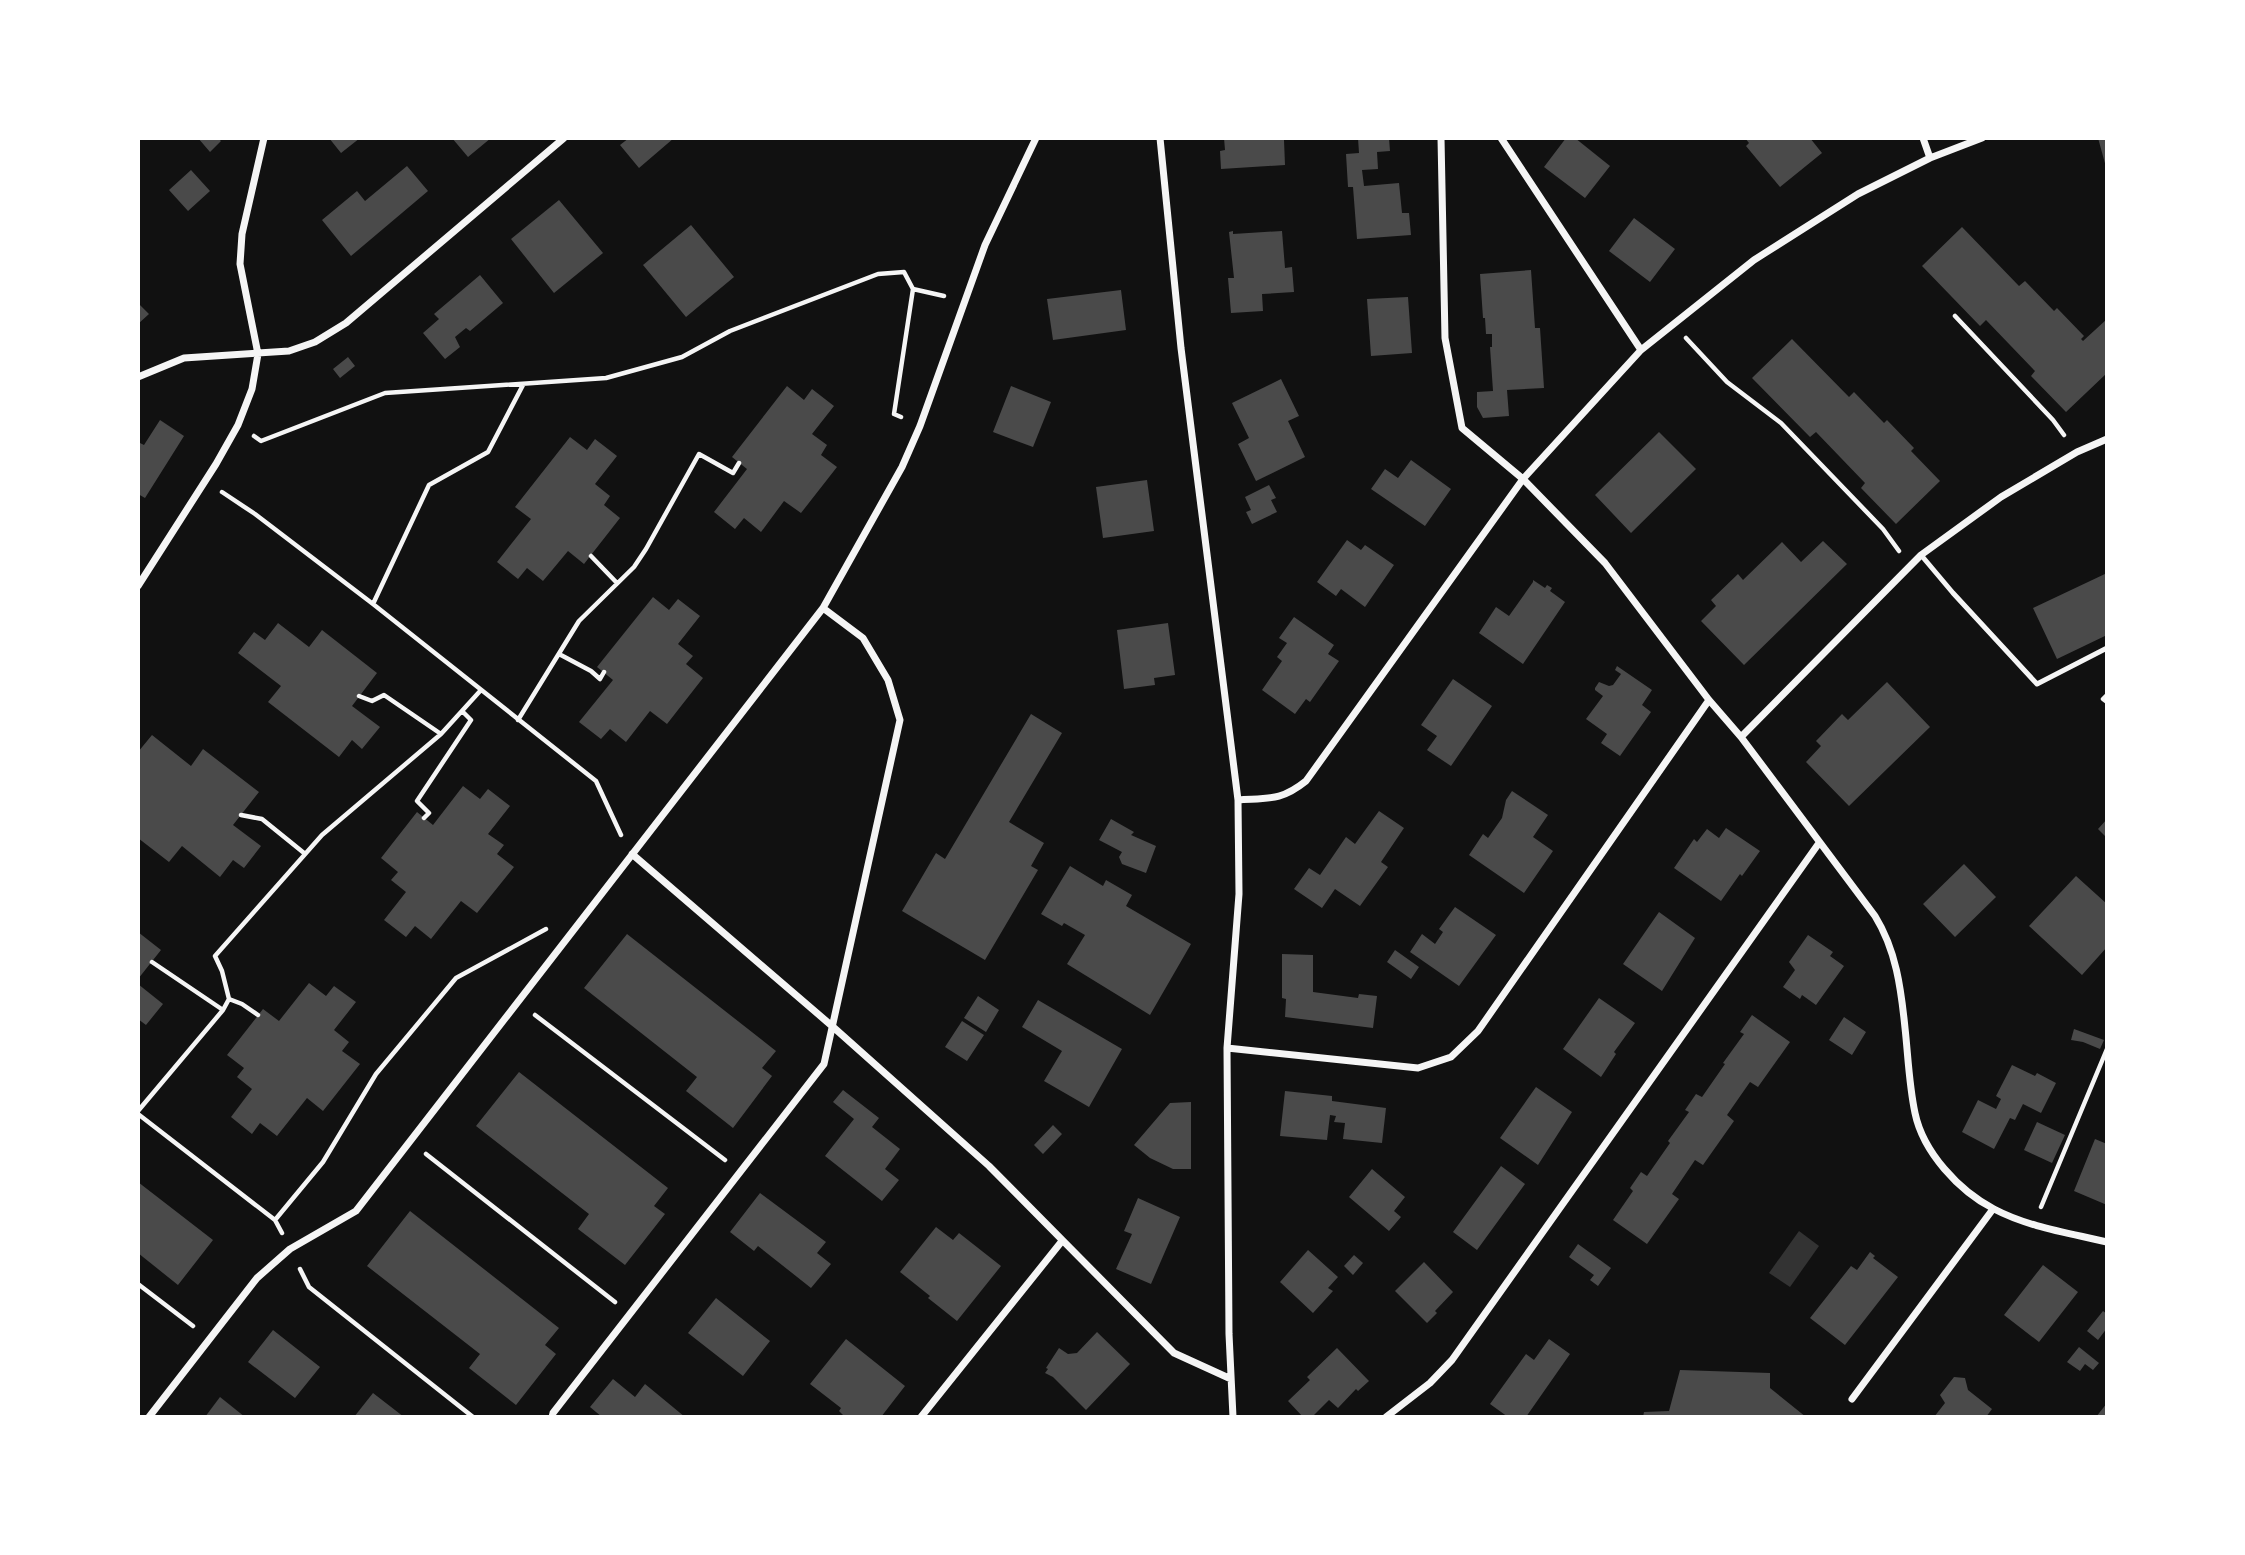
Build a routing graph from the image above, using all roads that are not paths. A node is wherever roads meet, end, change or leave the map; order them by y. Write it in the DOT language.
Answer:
graph roads {
  1 [pos="264,138"];
  2 [pos="564,138"];
  3 [pos="1036,138"];
  4 [pos="1160,138"];
  5 [pos="1441,138"];
  6 [pos="1502,138"];
  7 [pos="1923,138"];
  8 [pos="1982,138"];
  9 [pos="1930,158"];
  10 [pos="1641,350"];
  11 [pos="258,354"];
  12 [pos="138,377"];
  13 [pos="2107,439"];
  14 [pos="1523,479"];
  15 [pos="1921,555"];
  16 [pos="138,586"];
  17 [pos="823,608"];
  18 [pos="2107,648"];
  19 [pos="1709,700"];
  20 [pos="1741,737"];
  21 [pos="1238,800"];
  22 [pos="1819,843"];
  23 [pos="632,855"];
  24 [pos="832,1026"];
  25 [pos="1227,1048"];
  26 [pos="1993,1209"];
  27 [pos="1062,1241"];
  28 [pos="2107,1242"];
  29 [pos="1231,1379"];
  30 [pos="1852,1399"];
  31 [pos="149,1417"];
  32 [pos="552,1417"];
  33 [pos="921,1417"];
  34 [pos="1233,1417"];
  35 [pos="1386,1417"];
  1 -- 11 [label="street"];
  2 -- 11 [label="street"];
  3 -- 17 [label="street"];
  4 -- 21 [label="street"];
  5 -- 14 [label="street"];
  6 -- 10 [label="street"];
  7 -- 9 [label="street"];
  8 -- 9 [label="street"];
  9 -- 10 [label="street"];
  10 -- 14 [label="street"];
  11 -- 12 [label="street"];
  11 -- 16 [label="street"];
  13 -- 15 [label="street"];
  14 -- 19 [label="street"];
  14 -- 21 [label="street"];
  15 -- 18 [label="lane"];
  15 -- 20 [label="street"];
  17 -- 23 [label="street"];
  17 -- 24 [label="street"];
  19 -- 20 [label="street"];
  19 -- 25 [label="street"];
  20 -- 22 [label="street"];
  21 -- 25 [label="street"];
  22 -- 26 [label="street"];
  22 -- 35 [label="street"];
  23 -- 24 [label="street"];
  23 -- 31 [label="street"];
  24 -- 27 [label="street"];
  24 -- 32 [label="street"];
  25 -- 29 [label="street"];
  26 -- 28 [label="street"];
  26 -- 30 [label="street"];
  27 -- 29 [label="street"];
  27 -- 33 [label="street"];
  29 -- 34 [label="street"];
}
